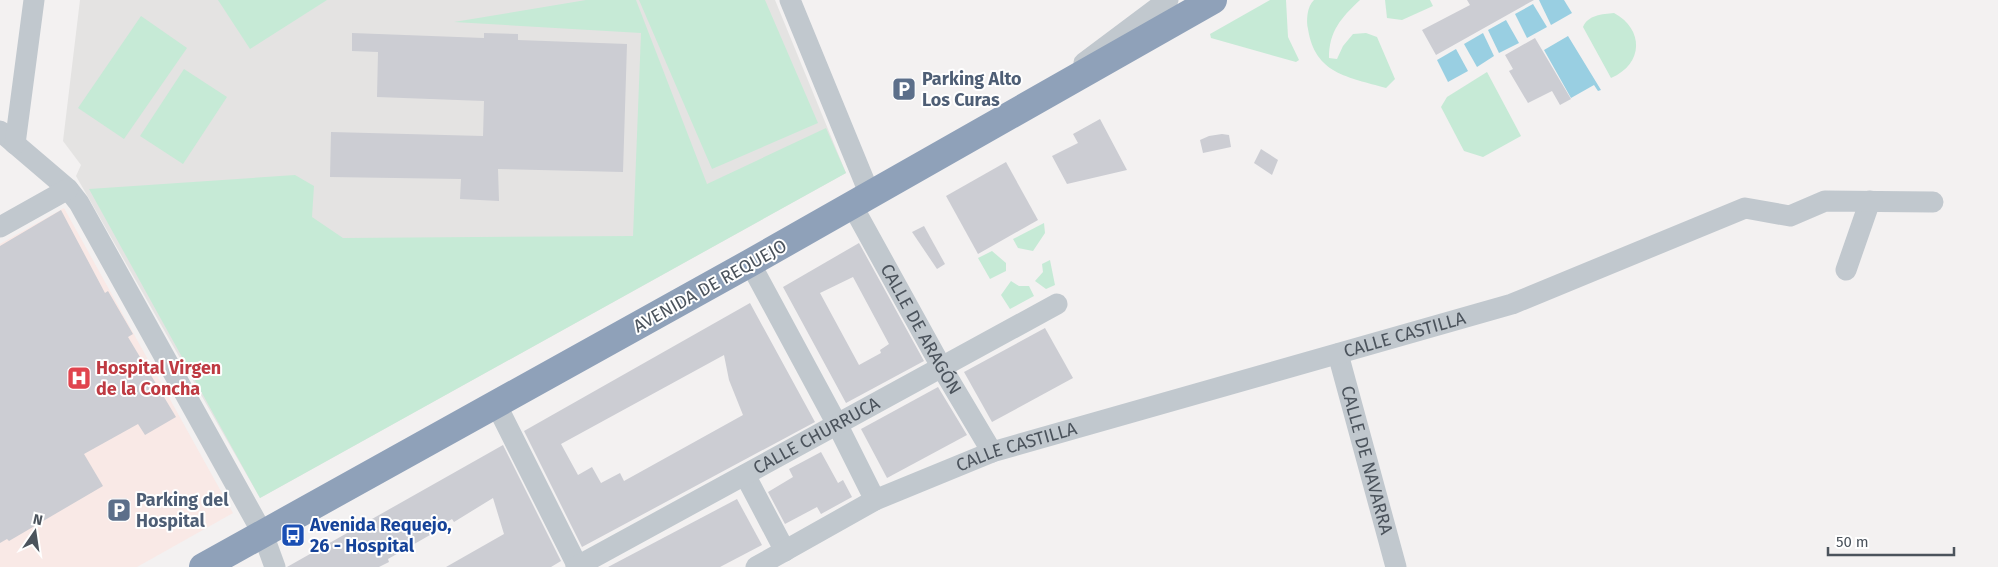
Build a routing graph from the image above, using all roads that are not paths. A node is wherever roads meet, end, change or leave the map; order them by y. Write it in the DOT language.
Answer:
graph roads {
  1 [pos="34,0"];
  2 [pos="790,0"];
  3 [pos="1168,0"];
  4 [pos="1214,0"];
  5 [pos="1041,97"];
  6 [pos="8,138"];
  7 [pos="68,189"];
  8 [pos="861,200"];
  9 [pos="1870,201"];
  10 [pos="1933,202"];
  11 [pos="0,227"];
  12 [pos="750,264"];
  13 [pos="1846,270"];
  14 [pos="1057,304"];
  15 [pos="1338,354"];
  16 [pos="942,368"];
  17 [pos="496,404"];
  18 [pos="838,426"];
  19 [pos="992,452"];
  20 [pos="745,476"];
  21 [pos="874,500"];
  22 [pos="263,534"];
  23 [pos="785,551"];
  24 [pos="203,567"];
  25 [pos="275,567"];
  26 [pos="577,567"];
  27 [pos="756,567"];
  28 [pos="1396,567"];
  1 -- 6 [label="street"];
  2 -- 8 [label="street, CALLE DE ARAGÓN"];
  3 -- 5 [label="street"];
  4 -- 5 [label="highway, AVENIDA DE REQUEJO"];
  5 -- 8 [label="highway, AVENIDA DE REQUEJO"];
  6 -- 7 [label="street"];
  7 -- 11 [label="street"];
  7 -- 22 [label="street"];
  8 -- 12 [label="highway, AVENIDA DE REQUEJO"];
  8 -- 16 [label="street, CALLE DE ARAGÓN"];
  9 -- 10 [label="street, CALLE CASTILLA"];
  9 -- 13 [label="street"];
  9 -- 15 [label="street, CALLE CASTILLA"];
  12 -- 17 [label="highway, AVENIDA DE REQUEJO"];
  12 -- 18 [label="street"];
  14 -- 16 [label="street, CALLE CHURRUCA"];
  15 -- 19 [label="street, CALLE CASTILLA"];
  15 -- 28 [label="street, CALLE DE NAVARRA"];
  16 -- 18 [label="street, CALLE CHURRUCA"];
  16 -- 19 [label="street, CALLE DE ARAGÓN"];
  17 -- 22 [label="highway, AVENIDA DE REQUEJO"];
  17 -- 26 [label="street"];
  18 -- 20 [label="street, CALLE CHURRUCA"];
  18 -- 21 [label="street"];
  19 -- 21 [label="street, CALLE CASTILLA"];
  20 -- 23 [label="street"];
  20 -- 26 [label="street, CALLE CHURRUCA"];
  21 -- 23 [label="street, CALLE CASTILLA"];
  22 -- 24 [label="highway, AVENIDA DE REQUEJO"];
  22 -- 25 [label="street"];
  23 -- 27 [label="street, CALLE CASTILLA"];
}
